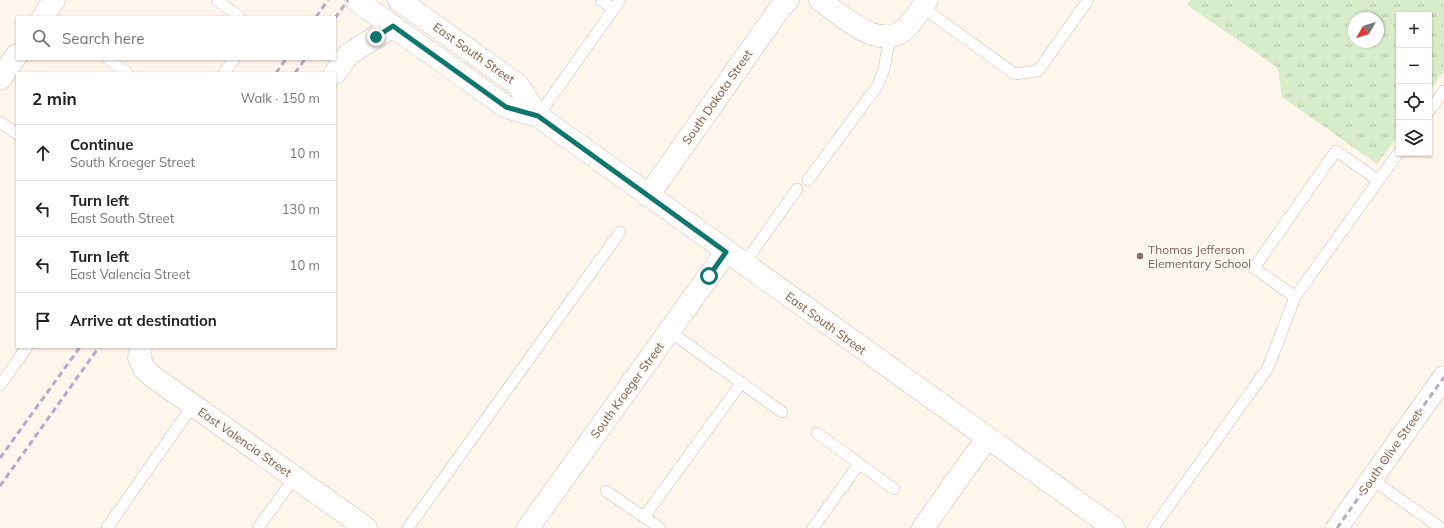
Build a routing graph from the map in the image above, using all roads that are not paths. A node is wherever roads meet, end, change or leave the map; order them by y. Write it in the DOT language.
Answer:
graph roads {
  1 [pos="217,0"];
  2 [pos="356,0"];
  3 [pos="399,0"];
  4 [pos="600,0"];
  5 [pos="620,0"];
  6 [pos="788,0"];
  7 [pos="820,0"];
  8 [pos="1088,0"];
  9 [pos="924,4"];
  10 [pos="613,10"];
  11 [pos="239,16"];
  12 [pos="393,26"];
  13 [pos="890,36"];
  14 [pos="16,56"];
  15 [pos="109,60"];
  16 [pos="233,60"];
  17 [pos="126,72"];
  18 [pos="225,72"];
  19 [pos="336,72"];
  20 [pos="0,79"];
  21 [pos="1444,90"];
  22 [pos="1432,107"];
  23 [pos="538,116"];
  24 [pos="0,122"];
  25 [pos="16,133"];
  26 [pos="1396,156"];
  27 [pos="808,180"];
  28 [pos="1378,180"];
  29 [pos="797,189"];
  30 [pos="648,196"];
  31 [pos="620,232"];
  32 [pos="726,252"];
  33 [pos="744,264"];
  34 [pos="1295,297"];
  35 [pos="669,331"];
  36 [pos="26,348"];
  37 [pos="141,348"];
  38 [pos="1444,377"];
  39 [pos="742,382"];
  40 [pos="0,385"];
  41 [pos="193,405"];
  42 [pos="782,412"];
  43 [pos="817,433"];
  44 [pos="987,438"];
  45 [pos="859,464"];
  46 [pos="295,477"];
  47 [pos="1371,479"];
  48 [pos="894,489"];
  49 [pos="606,491"];
  50 [pos="644,517"];
  51 [pos="107,528"];
  52 [pos="258,528"];
  53 [pos="366,528"];
  54 [pos="408,528"];
  55 [pos="528,528"];
  56 [pos="660,528"];
  57 [pos="814,528"];
  58 [pos="923,528"];
  59 [pos="1114,528"];
  60 [pos="1153,528"];
  61 [pos="1337,528"];
  62 [pos="1441,528"];
  1 -- 11 [label="lane"];
  2 -- 12 [label="street, East South Street"];
  3 -- 23 [label="street, East South Street"];
  4 -- 10 [label="lane"];
  5 -- 10 [label="lane"];
  6 -- 30 [label="street, South Dakota Street"];
  7 -- 13 [label="street"];
  8 -- 9 [label="lane"];
  9 -- 13 [label="street"];
  10 -- 23 [label="lane"];
  12 -- 19 [label="street"];
  12 -- 23 [label="street, East South Street"];
  13 -- 27 [label="lane"];
  14 -- 20 [label="street"];
  15 -- 17 [label="lane"];
  16 -- 18 [label="lane"];
  21 -- 22 [label="lane"];
  23 -- 30 [label="street, East South Street"];
  24 -- 25 [label="lane"];
  26 -- 28 [label="lane"];
  28 -- 34 [label="lane"];
  28 -- 34 [label="lane"];
  29 -- 33 [label="lane"];
  30 -- 32 [label="street, East South Street"];
  31 -- 54 [label="lane"];
  32 -- 33 [label="street, East South Street"];
  32 -- 35 [label="street, South Kroeger Street"];
  33 -- 44 [label="street, East South Street"];
  34 -- 60 [label="lane"];
  35 -- 39 [label="lane"];
  35 -- 55 [label="street, South Kroeger Street"];
  36 -- 40 [label="lane"];
  37 -- 41 [label="street, East Valencia Street"];
  38 -- 47 [label="street, South Olive Street"];
  39 -- 42 [label="lane"];
  39 -- 50 [label="lane"];
  41 -- 46 [label="street, East Valencia Street"];
  41 -- 51 [label="lane"];
  43 -- 45 [label="lane"];
  44 -- 58 [label="street"];
  44 -- 59 [label="street, East South Street"];
  45 -- 48 [label="lane"];
  45 -- 57 [label="lane"];
  46 -- 52 [label="lane"];
  46 -- 53 [label="street, East Valencia Street"];
  47 -- 61 [label="street, South Olive Street"];
  47 -- 62 [label="lane"];
  49 -- 50 [label="lane"];
  50 -- 56 [label="lane"];
}
